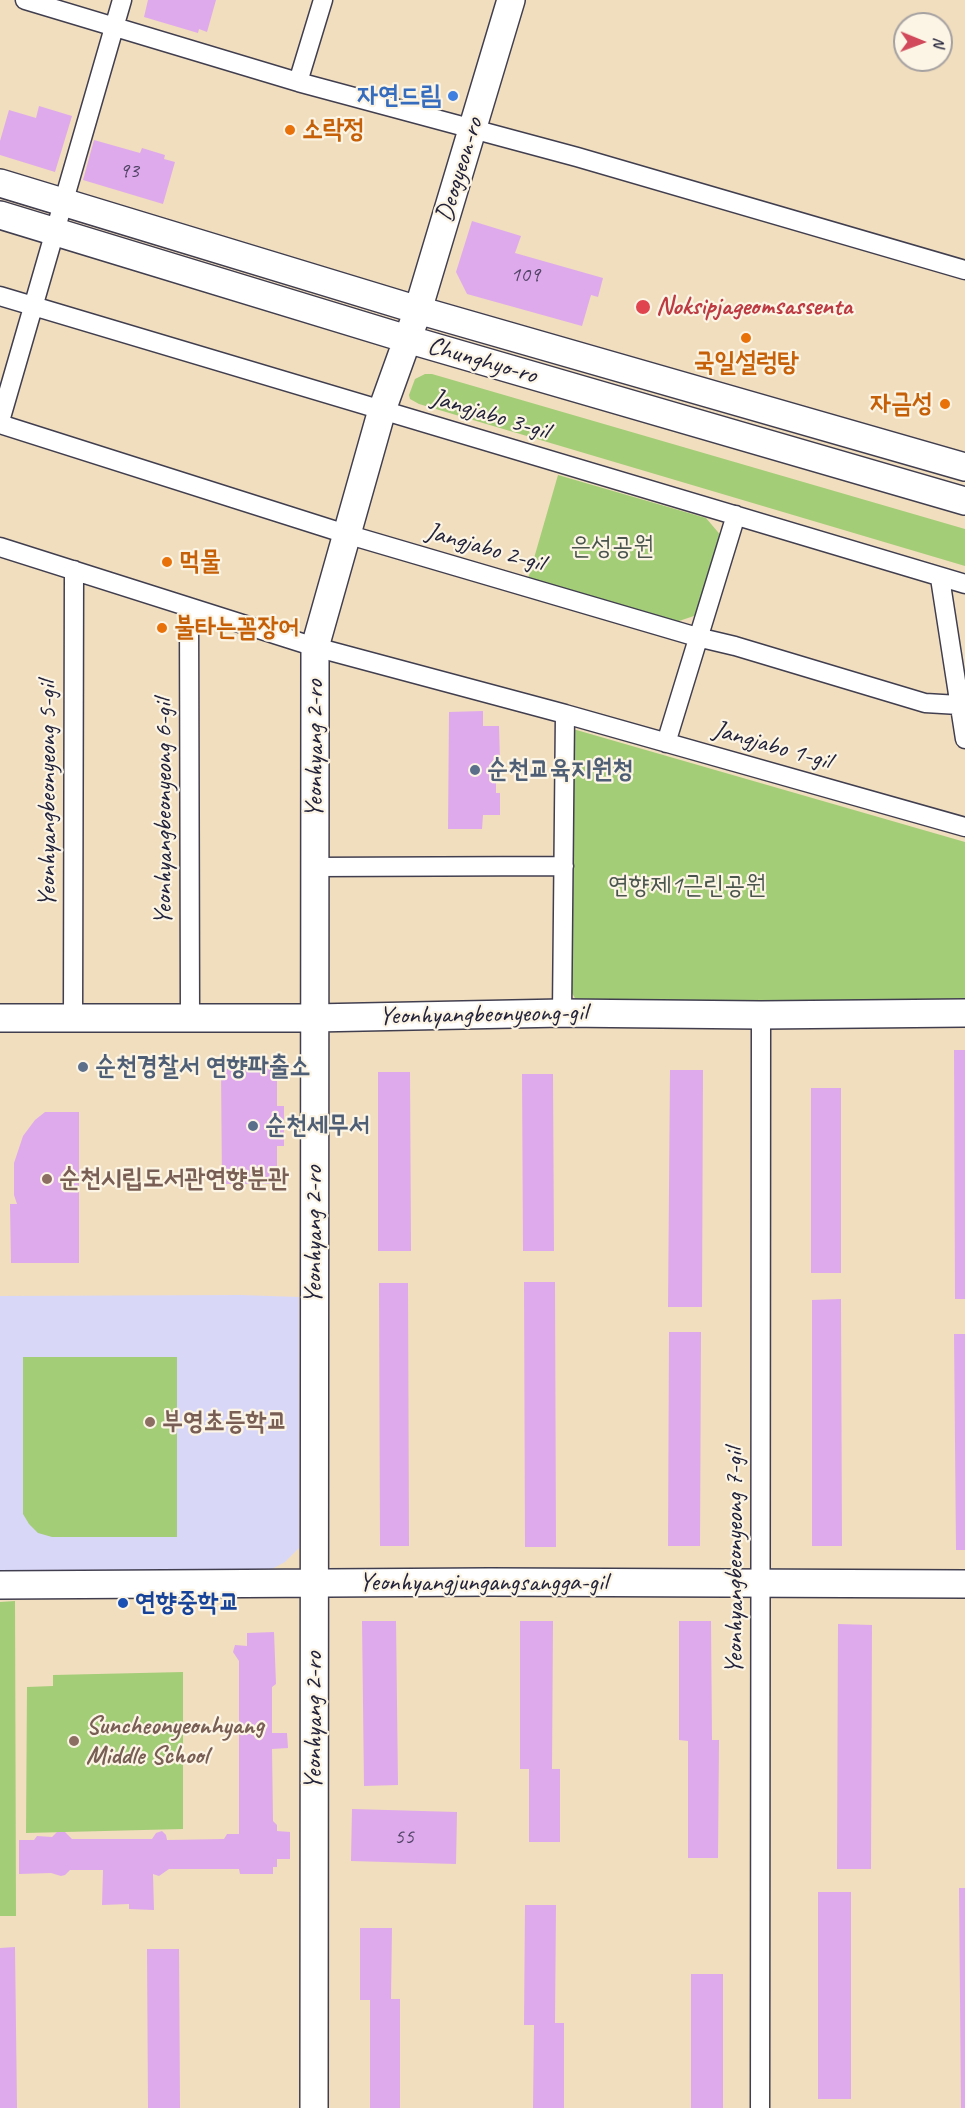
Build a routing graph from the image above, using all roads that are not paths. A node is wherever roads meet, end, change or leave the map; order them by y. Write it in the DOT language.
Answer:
graph roads {
  1 [pos="26,0"];
  2 [pos="122,0"];
  3 [pos="323,0"];
  4 [pos="511,0"];
  5 [pos="114,28"];
  6 [pos="298,82"];
  7 [pos="472,130"];
  8 [pos="0,183"];
  9 [pos="64,202"];
  10 [pos="0,215"];
  11 [pos="56,232"];
  12 [pos="965,270"];
  13 [pos="0,297"];
  14 [pos="34,307"];
  15 [pos="418,310"];
  16 [pos="407,339"];
  17 [pos="382,410"];
  18 [pos="0,422"];
  19 [pos="965,467"];
  20 [pos="965,501"];
  21 [pos="736,515"];
  22 [pos="346,534"];
  23 [pos="0,547"];
  24 [pos="74,570"];
  25 [pos="940,578"];
  26 [pos="965,584"];
  27 [pos="189,607"];
  28 [pos="697,637"];
  29 [pos="315,647"];
  30 [pos="959,705"];
  31 [pos="565,714"];
  32 [pos="965,739"];
  33 [pos="666,743"];
  34 [pos="965,827"];
  35 [pos="564,866"];
  36 [pos="314,867"];
  37 [pos="562,1013"];
  38 [pos="965,1013"];
  39 [pos="761,1015"];
  40 [pos="190,1017"];
  41 [pos="0,1018"];
  42 [pos="73,1018"];
  43 [pos="314,1018"];
  44 [pos="760,1583"];
  45 [pos="313,1584"];
  46 [pos="965,1584"];
  47 [pos="0,1585"];
  48 [pos="314,2108"];
  49 [pos="760,2108"];
  1 -- 5 [label="street"];
  2 -- 5 [label="street"];
  3 -- 6 [label="street"];
  4 -- 7 [label="street, Deogyeon-ro"];
  5 -- 6 [label="street"];
  5 -- 9 [label="street"];
  6 -- 7 [label="street"];
  7 -- 12 [label="street"];
  7 -- 15 [label="street, Deogyeon-ro"];
  8 -- 9 [label="street, Chunghyo-ro"];
  9 -- 11 [label="street"];
  9 -- 15 [label="street, Chunghyo-ro"];
  10 -- 11 [label="street, Chunghyo-ro"];
  11 -- 14 [label="street"];
  11 -- 16 [label="street, Chunghyo-ro"];
  13 -- 14 [label="street, Jangjabo 3-gil"];
  14 -- 17 [label="street, Jangjabo 3-gil"];
  14 -- 18 [label="street"];
  15 -- 16 [label="street, Deogyeon-ro"];
  15 -- 19 [label="street, Chunghyo-ro"];
  16 -- 17 [label="street, Yeonhyang 2-ro"];
  16 -- 20 [label="street, Chunghyo-ro"];
  17 -- 21 [label="street, Jangjabo 3-gil"];
  17 -- 22 [label="street, Yeonhyang 2-ro"];
  18 -- 22 [label="street, Jangjabo 2-gil"];
  21 -- 25 [label="street, Jangjabo 3-gil"];
  21 -- 28 [label="street"];
  22 -- 28 [label="street, Jangjabo 2-gil"];
  22 -- 29 [label="street, Yeonhyang 2-ro"];
  23 -- 24 [label="street"];
  24 -- 27 [label="street"];
  24 -- 42 [label="street, Yeonhyangbeonyeong 5-gil"];
  25 -- 26 [label="street, Jangjabo 3-gil"];
  25 -- 30 [label="street"];
  27 -- 29 [label="street"];
  27 -- 40 [label="street, Yeonhyangbeonyeong 6-gil"];
  28 -- 30 [label="street, Jangjabo 2-gil"];
  28 -- 33 [label="street"];
  29 -- 31 [label="street, Jangjabo 1-gil"];
  29 -- 36 [label="street, Yeonhyang 2-ro"];
  30 -- 32 [label="street"];
  31 -- 33 [label="street, Jangjabo 1-gil"];
  31 -- 35 [label="street"];
  33 -- 34 [label="street, Jangjabo 1-gil"];
  35 -- 36 [label="street"];
  35 -- 37 [label="street"];
  36 -- 43 [label="street, Yeonhyang 2-ro"];
  37 -- 39 [label="street, Yeonhyangbeonyeong-gil"];
  37 -- 43 [label="street, Yeonhyangbeonyeong-gil"];
  38 -- 39 [label="street, Yeonhyangbeonyeong-gil"];
  39 -- 44 [label="street, Yeonhyangbeonyeong 7-gil"];
  40 -- 42 [label="street, Yeonhyangbeonyeong-gil"];
  40 -- 43 [label="street, Yeonhyangbeonyeong-gil"];
  41 -- 42 [label="street, Yeonhyangbeonyeong-gil"];
  43 -- 45 [label="street, Yeonhyang 2-ro"];
  44 -- 45 [label="street, Yeonhyangjungangsangga-gil"];
  44 -- 46 [label="street, Yeonhyangjungangsangga-gil"];
  44 -- 49 [label="street, Yeonhyangbeonyeong 7-gil"];
  45 -- 47 [label="street, Yeonhyangjungangsangga-gil"];
  45 -- 48 [label="street, Yeonhyang 2-ro"];
}
